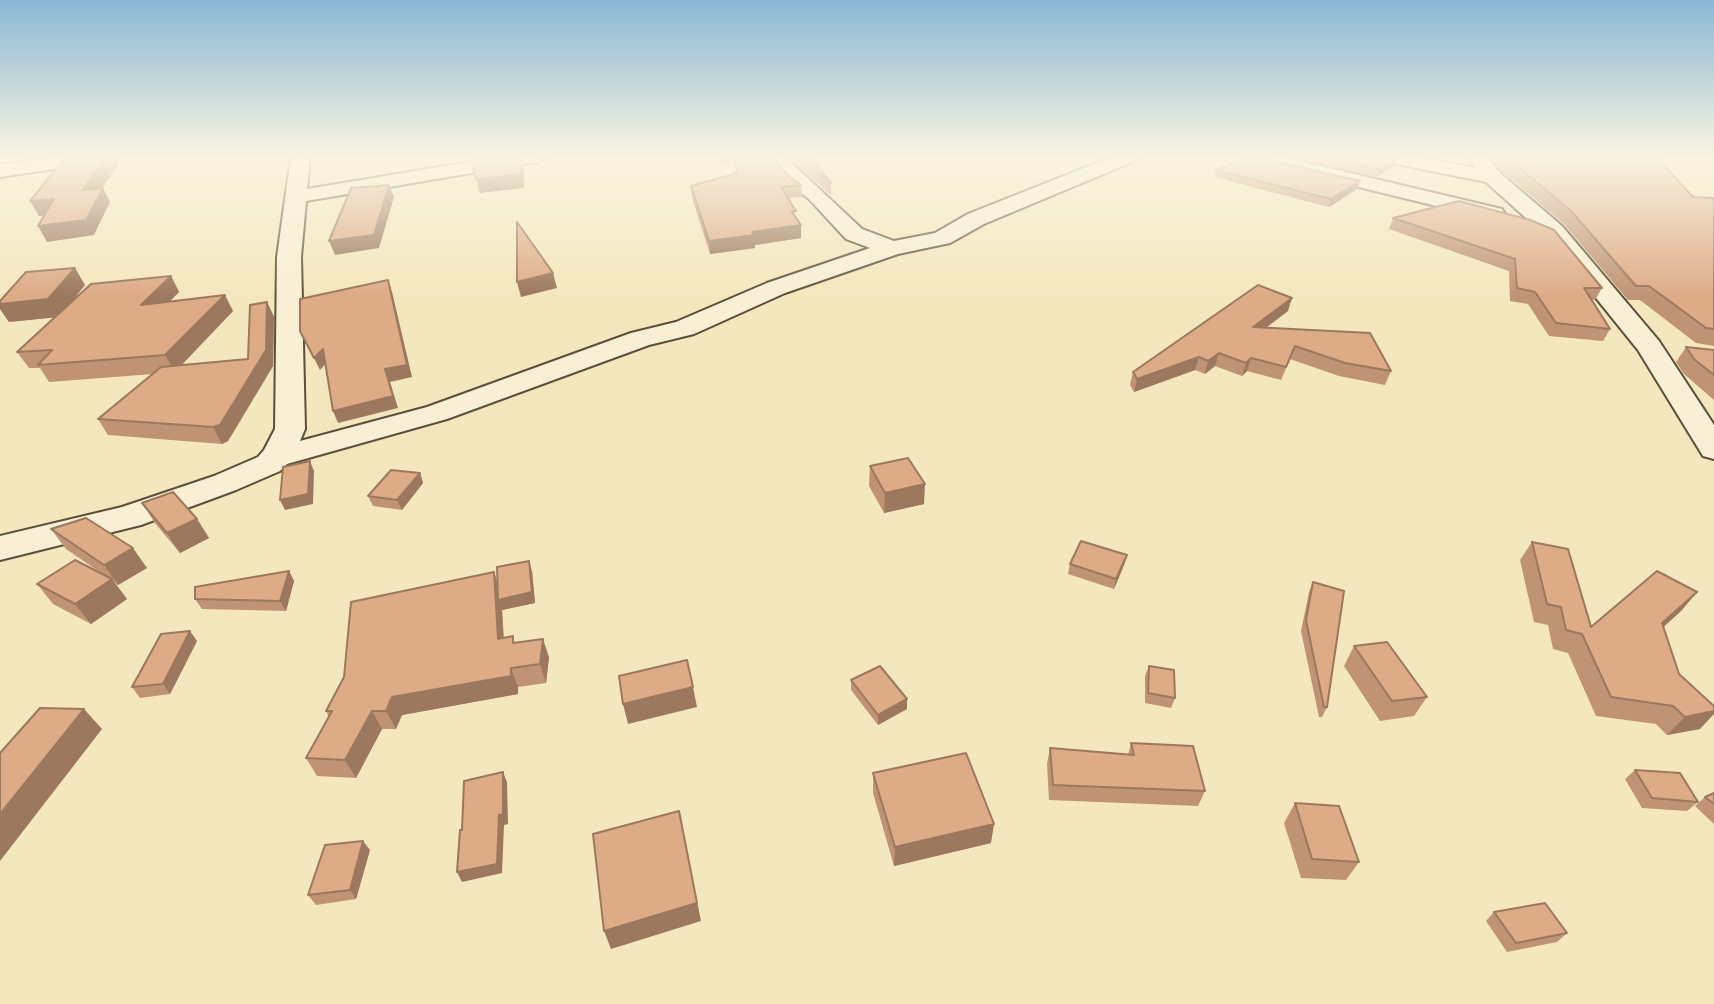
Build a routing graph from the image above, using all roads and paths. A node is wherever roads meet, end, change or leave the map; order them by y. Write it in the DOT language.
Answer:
graph roads {
  1 [pos="294,203"];
  2 [pos="824,203"];
  3 [pos="1015,203"];
  4 [pos="1452,203"];
  5 [pos="1522,203"];
  6 [pos="1554,231"];
  7 [pos="892,248"];
  8 [pos="1649,347"];
  9 [pos="1688,353"];
  10 [pos="1714,449"];
  11 [pos="278,455"];
  12 [pos="0,548"];
  1 -- 11 [label="street"];
  2 -- 7 [label="street"];
  3 -- 7 [label="street"];
  4 -- 6 [label="street"];
  5 -- 6 [label="street"];
  6 -- 8 [label="street"];
  7 -- 11 [label="street"];
  8 -- 9 [label="street"];
  8 -- 10 [label="street"];
  11 -- 12 [label="street"];
}
